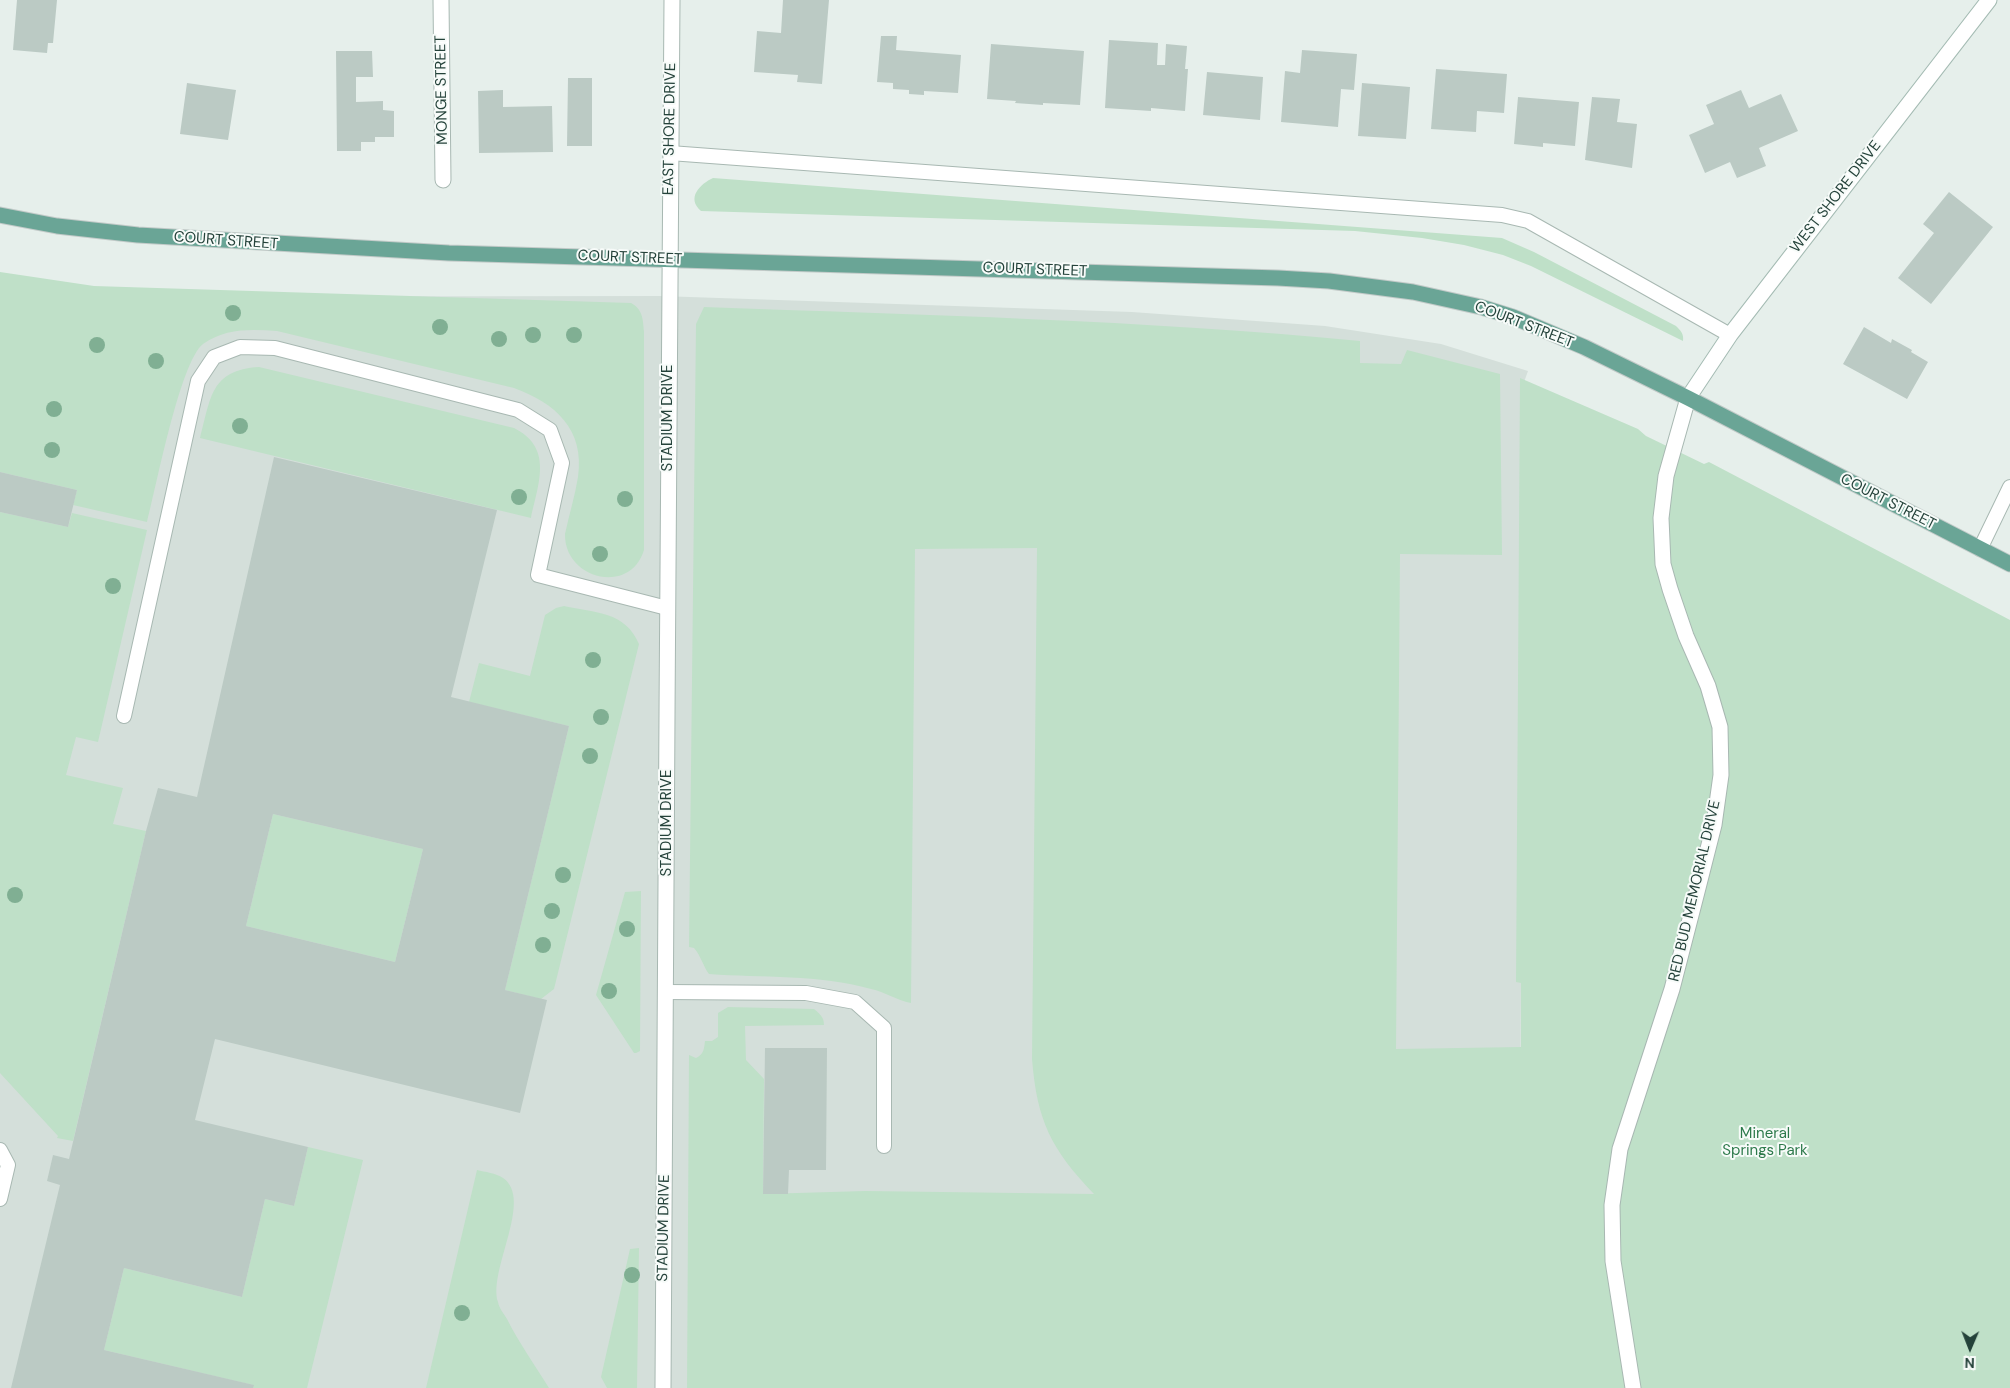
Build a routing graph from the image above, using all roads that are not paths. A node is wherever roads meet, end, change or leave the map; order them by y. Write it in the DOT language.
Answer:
graph roads {
  1 [pos="441,0"];
  2 [pos="672,0"];
  3 [pos="1989,0"];
  4 [pos="670,153"];
  5 [pos="443,180"];
  6 [pos="0,215"];
  7 [pos="669,259"];
  8 [pos="1730,335"];
  9 [pos="1688,398"];
  10 [pos="2010,488"];
  11 [pos="1980,549"];
  12 [pos="2010,564"];
  13 [pos="668,608"];
  14 [pos="124,716"];
  15 [pos="666,992"];
  16 [pos="884,1146"];
  17 [pos="0,1150"];
  18 [pos="0,1199"];
  19 [pos="663,1388"];
  20 [pos="1633,1388"];
  1 -- 5 [label="street, MONGE STREET"];
  2 -- 4 [label="street, EAST SHORE DRIVE"];
  3 -- 8 [label="street, WEST SHORE DRIVE"];
  4 -- 7 [label="street, EAST SHORE DRIVE"];
  4 -- 8 [label="lane"];
  6 -- 7 [label="main road, COURT STREET"];
  7 -- 9 [label="main road, COURT STREET"];
  7 -- 13 [label="street, STADIUM DRIVE"];
  8 -- 9 [label="street, WEST SHORE DRIVE"];
  9 -- 11 [label="main road, COURT STREET"];
  9 -- 20 [label="street, RED BUD MEMORIAL DRIVE"];
  10 -- 11 [label="lane"];
  11 -- 12 [label="main road, COURT STREET"];
  13 -- 14 [label="lane"];
  13 -- 15 [label="street, STADIUM DRIVE"];
  15 -- 16 [label="lane"];
  15 -- 19 [label="street, STADIUM DRIVE"];
  17 -- 18 [label="lane"];
}
